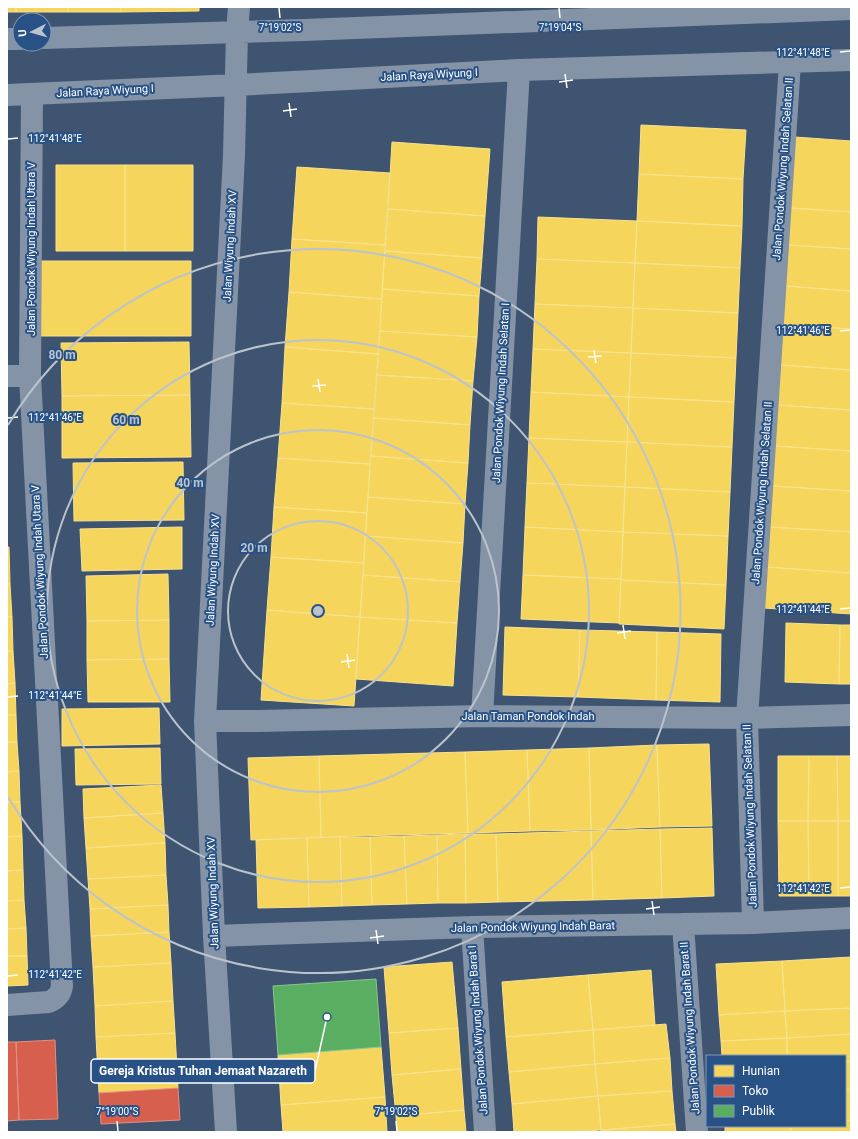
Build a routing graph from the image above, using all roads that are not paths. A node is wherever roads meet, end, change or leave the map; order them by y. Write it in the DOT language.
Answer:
graph roads {
  1 [pos="239,7"];
  2 [pos="851,9"];
  3 [pos="756,10"];
  4 [pos="524,14"];
  5 [pos="237,32"];
  6 [pos="52,38"];
  7 [pos="851,60"];
  8 [pos="790,63"];
  9 [pos="520,70"];
  10 [pos="237,85"];
  11 [pos="32,94"];
  12 [pos="7,95"];
  13 [pos="7,376"];
  14 [pos="30,376"];
  15 [pos="851,715"];
  16 [pos="482,716"];
  17 [pos="747,718"];
  18 [pos="206,721"];
  19 [pos="851,918"];
  20 [pos="753,923"];
  21 [pos="683,924"];
  22 [pos="472,927"];
  23 [pos="214,936"];
  24 [pos="7,1005"];
  25 [pos="226,1132"];
  26 [pos="485,1132"];
  27 [pos="697,1132"];
  1 -- 5 [label="street, Jalan Wiyung Indah XV"];
  2 -- 3 [label="street"];
  3 -- 4 [label="street"];
  4 -- 5 [label="street"];
  5 -- 6 [label="street"];
  5 -- 10 [label="street, Jalan Wiyung Indah XV"];
  7 -- 8 [label="street, Jalan Raya Wiyung I"];
  8 -- 9 [label="street, Jalan Raya Wiyung I"];
  8 -- 17 [label="street, Jalan Pondok Wiyung Indah Selatan II"];
  9 -- 10 [label="street, Jalan Raya Wiyung I"];
  9 -- 16 [label="street, Jalan Pondok Wiyung Indah Selatan I"];
  10 -- 11 [label="street, Jalan Raya Wiyung I"];
  10 -- 18 [label="street, Jalan Wiyung Indah XV"];
  11 -- 12 [label="street, Jalan Raya Wiyung I"];
  11 -- 14 [label="street, Jalan Pondok Wiyung Indah Utara V"];
  13 -- 14 [label="street"];
  14 -- 24 [label="street, Jalan Pondok Wiyung Indah Utara V"];
  15 -- 17 [label="street, Jalan Taman Pondok Indah"];
  16 -- 17 [label="street, Jalan Taman Pondok Indah"];
  16 -- 18 [label="street, Jalan Taman Pondok Indah"];
  17 -- 20 [label="street, Jalan Pondok Wiyung Indah Selatan II"];
  18 -- 23 [label="street, Jalan Wiyung Indah XV"];
  19 -- 20 [label="street, Jalan Pondok Wiyung Indah Barat"];
  20 -- 21 [label="street, Jalan Pondok Wiyung Indah Barat"];
  21 -- 22 [label="street, Jalan Pondok Wiyung Indah Barat"];
  21 -- 27 [label="street, Jalan Pondok Wiyung Indah Barat II"];
  22 -- 23 [label="street, Jalan Pondok Wiyung Indah Barat"];
  22 -- 26 [label="street, Jalan Pondok Wiyung Indah Barat I"];
  23 -- 25 [label="street, Jalan Wiyung Indah XV"];
}
